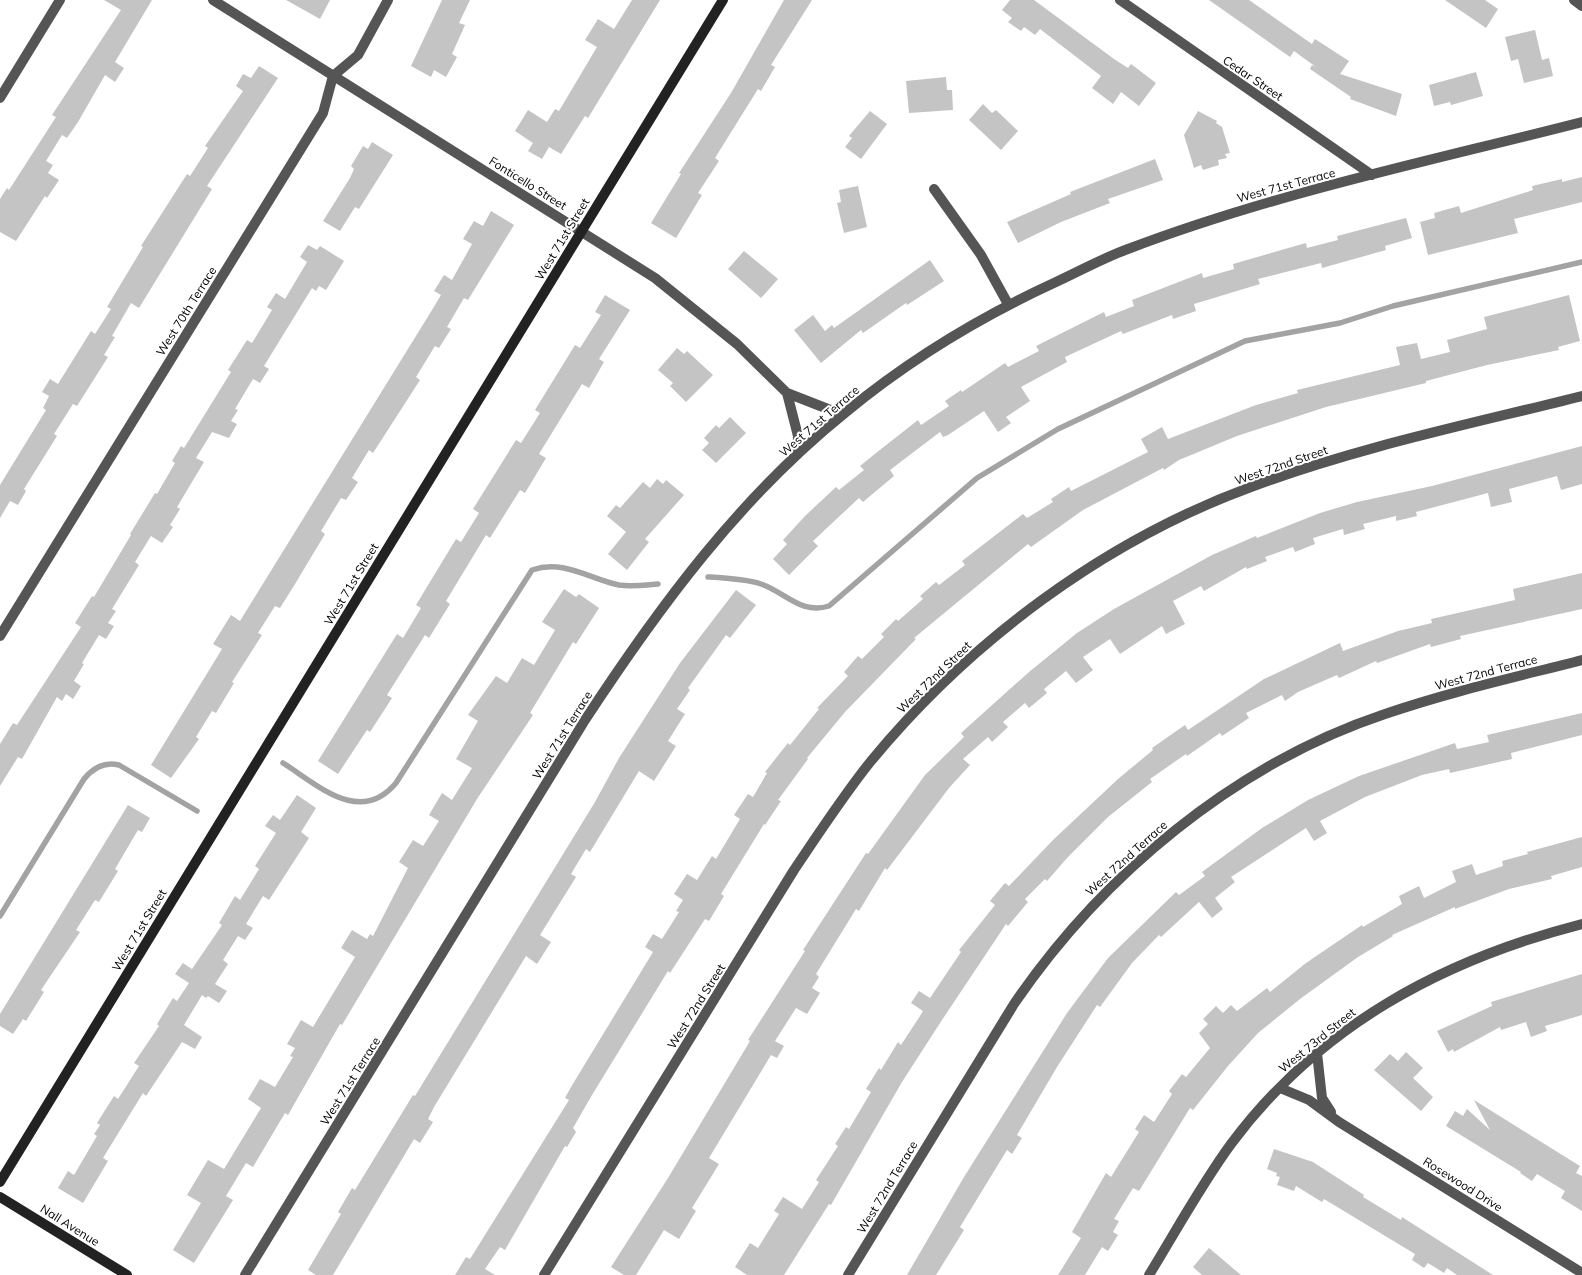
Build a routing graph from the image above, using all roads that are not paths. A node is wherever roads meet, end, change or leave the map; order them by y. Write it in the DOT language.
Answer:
graph roads {
  1 [pos="60,0"];
  2 [pos="213,0"];
  3 [pos="388,0"];
  4 [pos="723,0"];
  5 [pos="1120,0"];
  6 [pos="1574,0"];
  7 [pos="1582,6"];
  8 [pos="333,76"];
  9 [pos="0,98"];
  10 [pos="1582,122"];
  11 [pos="1372,175"];
  12 [pos="934,189"];
  13 [pos="582,231"];
  14 [pos="1008,304"];
  15 [pos="787,393"];
  16 [pos="1582,396"];
  17 [pos="844,413"];
  18 [pos="797,455"];
  19 [pos="0,636"];
  20 [pos="1582,660"];
  21 [pos="1582,924"];
  22 [pos="1316,1053"];
  23 [pos="1280,1088"];
  24 [pos="1333,1115"];
  25 [pos="0,1182"];
  26 [pos="0,1197"];
  27 [pos="1582,1273"];
  28 [pos="127,1275"];
  29 [pos="245,1275"];
  30 [pos="544,1275"];
  31 [pos="848,1275"];
  32 [pos="1149,1275"];
  1 -- 9 [label="street"];
  2 -- 8 [label="street, Fonticello Street"];
  3 -- 8 [label="street"];
  4 -- 13 [label="street, West 71st Street"];
  5 -- 11 [label="street, Cedar Street"];
  6 -- 7 [label="street"];
  8 -- 13 [label="street, Fonticello Street"];
  8 -- 19 [label="street, West 70th Terrace"];
  10 -- 11 [label="street, West 71st Terrace"];
  11 -- 14 [label="street, West 71st Terrace"];
  12 -- 14 [label="street"];
  13 -- 15 [label="street, Fonticello Street"];
  13 -- 25 [label="street, West 71st Street"];
  14 -- 17 [label="street, West 71st Terrace"];
  15 -- 17 [label="street, Fonticello Street"];
  15 -- 18 [label="street"];
  16 -- 30 [label="street, West 72nd Street"];
  17 -- 18 [label="street, West 71st Terrace"];
  18 -- 29 [label="street, West 71st Terrace"];
  20 -- 31 [label="street, West 72nd Terrace"];
  21 -- 22 [label="street, West 73rd Street"];
  22 -- 23 [label="street, West 73rd Street"];
  22 -- 24 [label="street, Rosewood Drive"];
  23 -- 24 [label="street, Rosewood Drive"];
  23 -- 32 [label="street, West 73rd Street"];
  24 -- 27 [label="street, Rosewood Drive"];
  26 -- 28 [label="street, Nall Avenue"];
}
